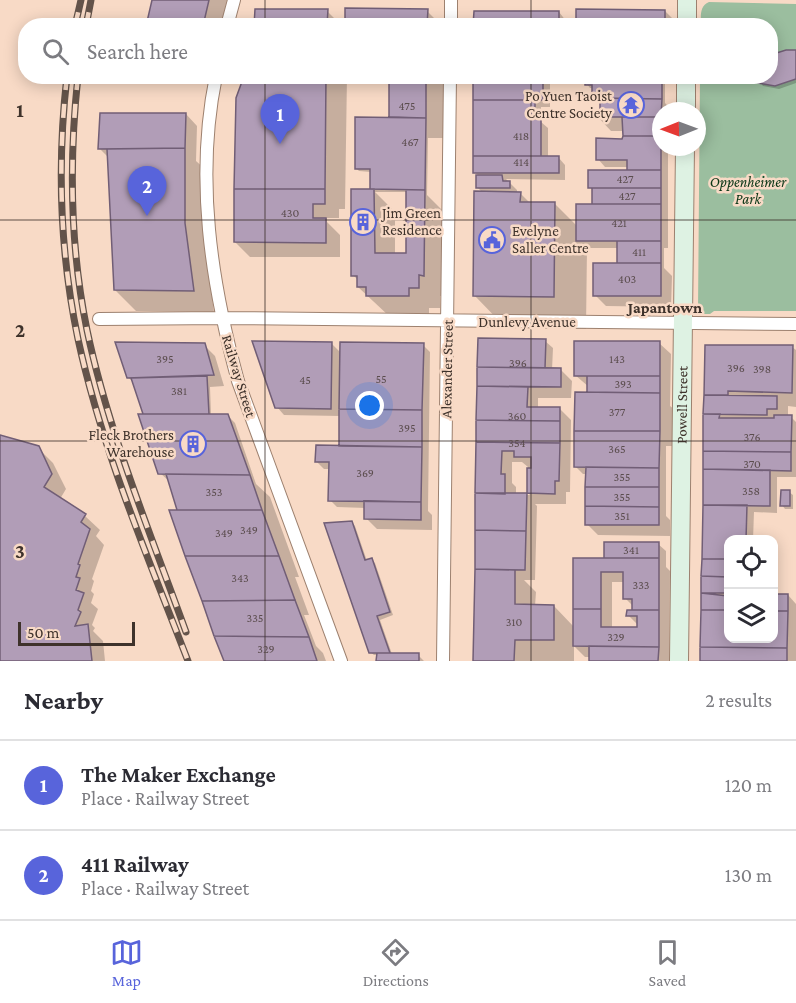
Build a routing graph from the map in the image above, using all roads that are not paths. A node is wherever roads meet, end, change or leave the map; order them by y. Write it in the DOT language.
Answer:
graph roads {
  1 [pos="234,0"];
  2 [pos="451,0"];
  3 [pos="687,0"];
  4 [pos="229,18"];
  5 [pos="451,18"];
  6 [pos="687,18"];
  7 [pos="215,84"];
  8 [pos="450,84"];
  9 [pos="686,84"];
  10 [pos="686,102"];
  11 [pos="685,156"];
  12 [pos="223,318"];
  13 [pos="99,319"];
  14 [pos="447,321"];
  15 [pos="683,323"];
  16 [pos="796,324"];
  17 [pos="342,661"];
  18 [pos="443,661"];
  19 [pos="679,661"];
  1 -- 4 [label="street"];
  2 -- 5 [label="street"];
  3 -- 6 [label="main road"];
  7 -- 12 [label="street, Railway Street"];
  8 -- 14 [label="street, Alexander Street"];
  9 -- 10 [label="main road"];
  11 -- 15 [label="main road, Powell Street"];
  12 -- 13 [label="street, Dunlevy Avenue"];
  12 -- 14 [label="street, Dunlevy Avenue"];
  12 -- 17 [label="street, Railway Street"];
  14 -- 15 [label="street, Dunlevy Avenue"];
  14 -- 18 [label="street, Alexander Street"];
  15 -- 16 [label="street, Dunlevy Avenue"];
  15 -- 19 [label="main road, Powell Street"];
}
